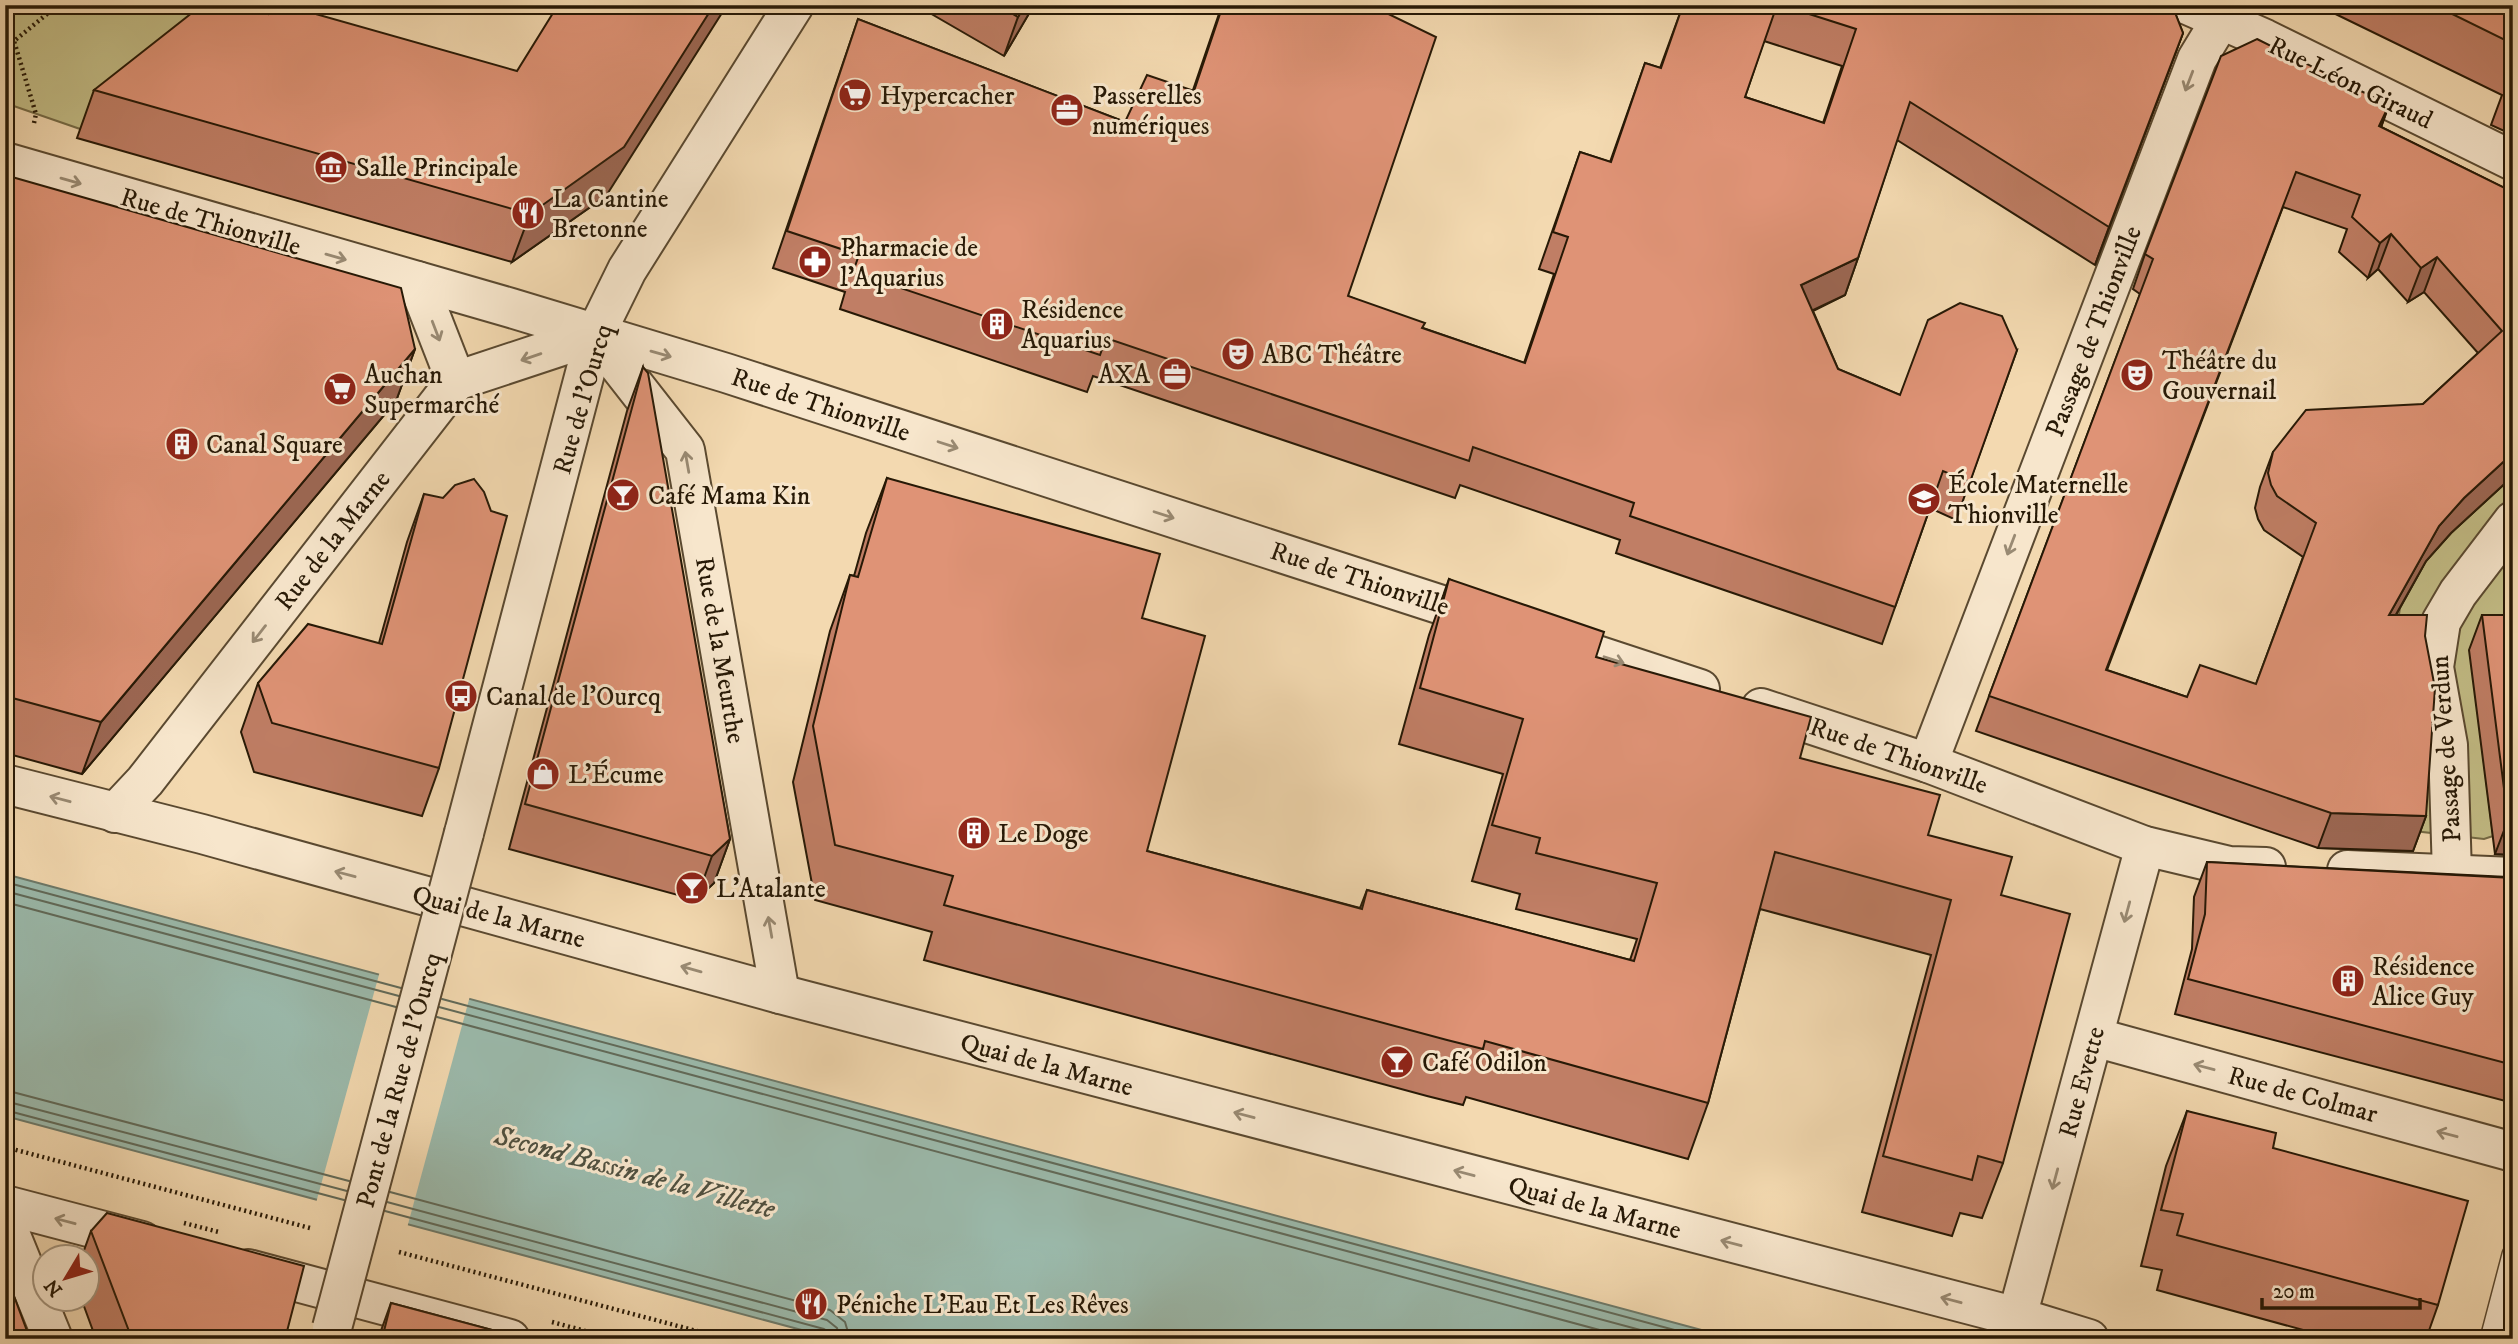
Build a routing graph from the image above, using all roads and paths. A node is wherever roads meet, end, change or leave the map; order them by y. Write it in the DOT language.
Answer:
graph roads {
  1 [pos="58,5"];
  2 [pos="794,5"];
  3 [pos="2213,10"];
  4 [pos="36,114"];
  5 [pos="2513,161"];
  6 [pos="5,162"];
  7 [pos="417,281"];
  8 [pos="596,335"];
  9 [pos="456,381"];
  10 [pos="2513,522"];
  11 [pos="1928,763"];
  12 [pos="5,784"];
  13 [pos="115,813"];
  14 [pos="464,833"];
  15 [pos="2145,846"];
  16 [pos="2452,874"];
  17 [pos="2513,877"];
  18 [pos="780,995"];
  19 [pos="2094,1037"];
  20 [pos="2513,1152"];
  21 [pos="5,1205"];
  22 [pos="5,1221"];
  23 [pos="172,1249"];
  24 [pos="2513,1255"];
  25 [pos="212,1260"];
  26 [pos="2017,1317"];
  27 [pos="330,1333"];
  28 [pos="53,1339"];
  29 [pos="510,1339"];
  30 [pos="2090,1339"];
  31 [pos="2491,1339"];
  1 -- 4 [label="path"];
  2 -- 8 [label="street, Rue de l'Ourcq"];
  3 -- 5 [label="street, Rue Léon Giraud"];
  3 -- 11 [label="street, Passage de Thionville, one-way"];
  6 -- 7 [label="street, Rue de Thionville, one-way"];
  7 -- 8 [label="street, Rue de Thionville"];
  7 -- 9 [label="street, one-way"];
  8 -- 9 [label="street, one-way"];
  8 -- 11 [label="street, Rue de Thionville, one-way"];
  8 -- 14 [label="street, Rue de l'Ourcq"];
  18 -- 8 [label="street, Rue de la Meurthe, one-way"];
  9 -- 13 [label="street, Rue de la Marne, one-way"];
  10 -- 16 [label="street, Passage de Verdun"];
  11 -- 15 [label="street, Rue de Thionville"];
  13 -- 12 [label="street, Quai de la Marne, one-way"];
  18 -- 13 [label="street, Quai de la Marne, one-way"];
  14 -- 27 [label="street, Pont de la Rue de l'Ourcq, bridge"];
  15 -- 16 [label="street, Rue de Thionville"];
  15 -- 19 [label="street, Rue Evette, one-way"];
  16 -- 17 [label="street, Rue de Thionville"];
  26 -- 18 [label="street, Quai de la Marne, one-way"];
  20 -- 19 [label="street, Rue de Colmar, one-way"];
  19 -- 26 [label="street, Rue Evette, one-way"];
  23 -- 21 [label="street, one-way"];
  22 -- 28 [label="street"];
  24 -- 31 [label="lane"];
  25 -- 29 [label="street"];
  26 -- 30 [label="street, Quai de la Marne"];
}
